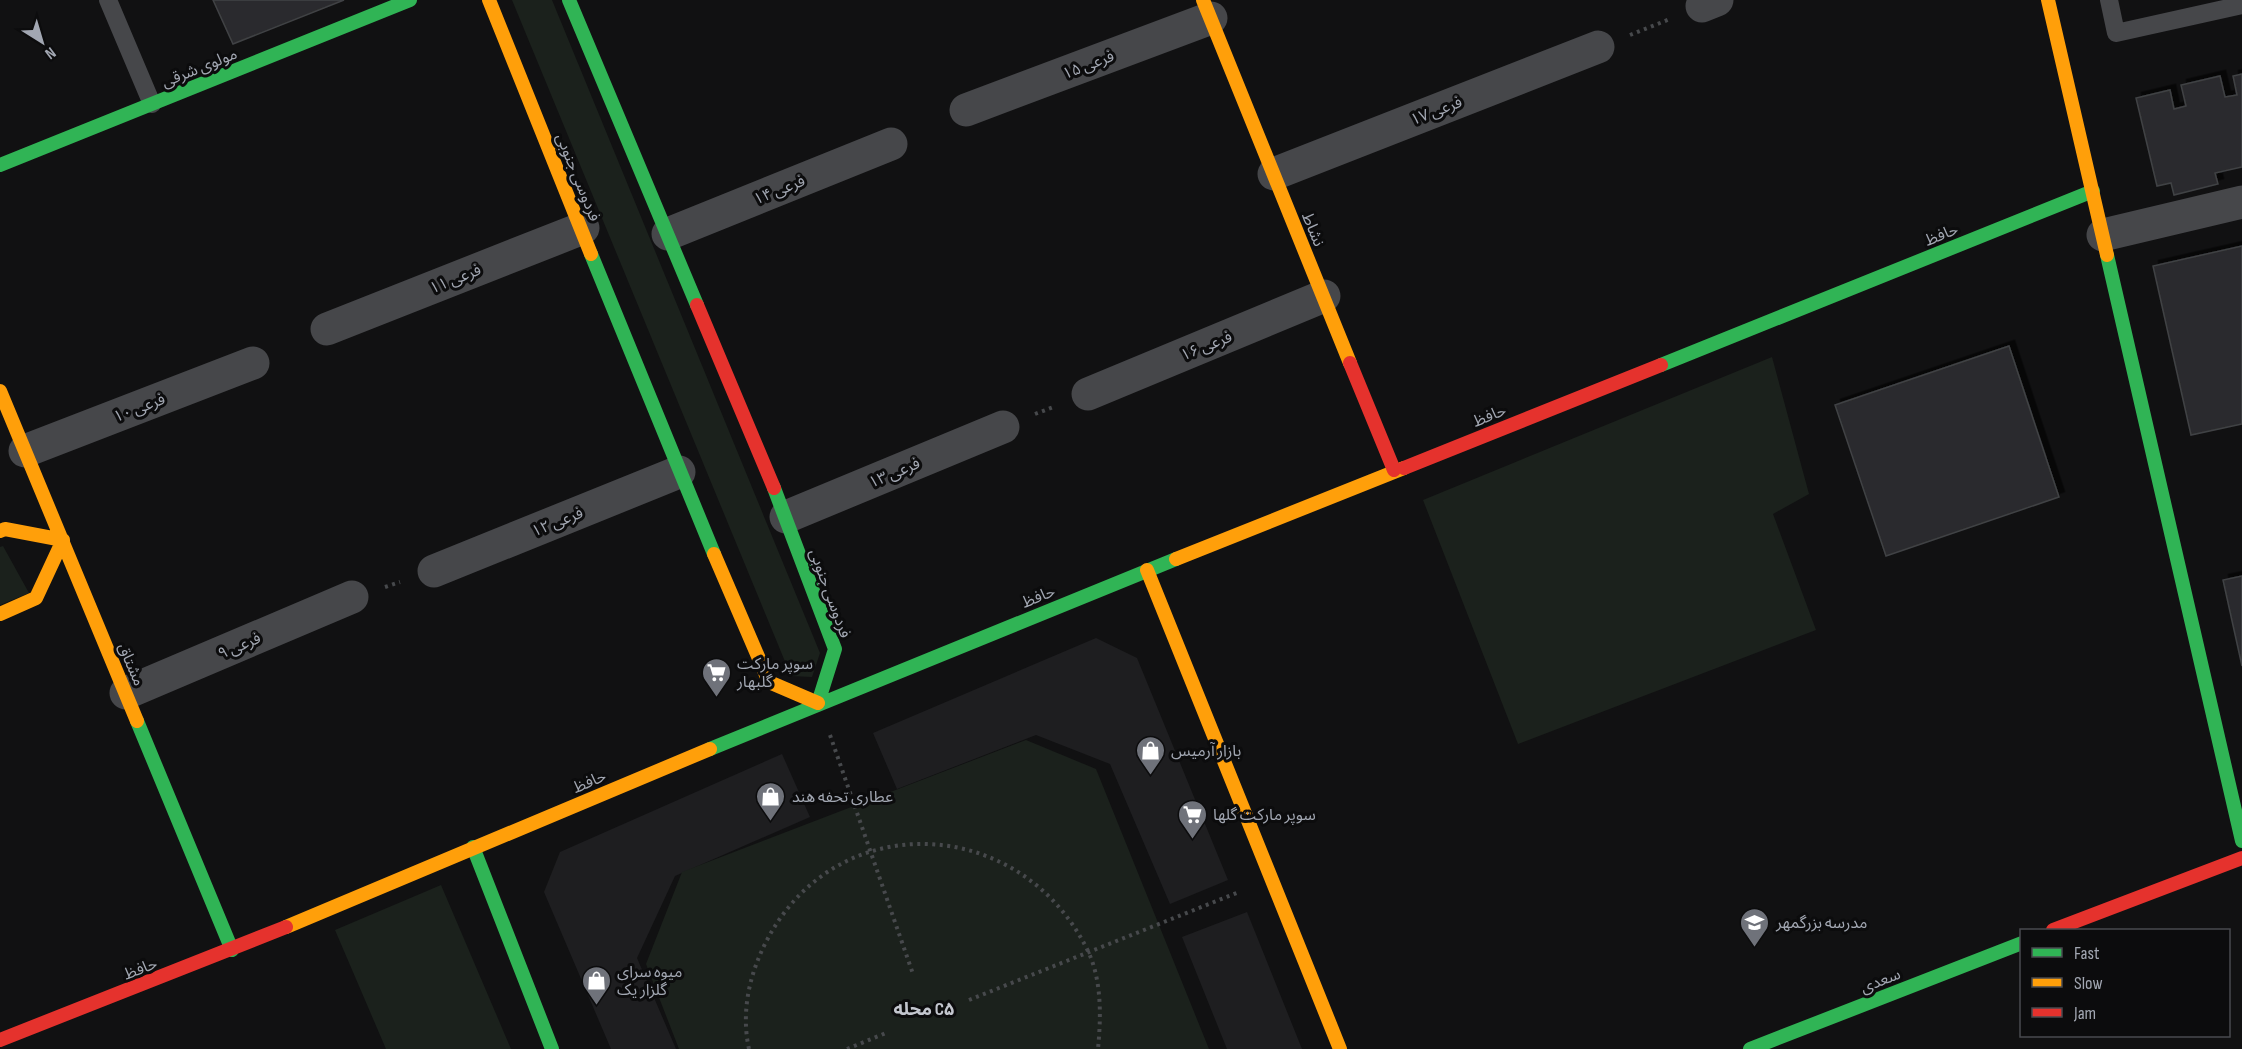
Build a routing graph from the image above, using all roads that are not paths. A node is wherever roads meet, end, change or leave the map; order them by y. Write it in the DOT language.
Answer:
graph roads {
  1 [pos="108,0"];
  2 [pos="410,0"];
  3 [pos="489,0"];
  4 [pos="569,0"];
  5 [pos="2048,0"];
  6 [pos="2109,0"];
  7 [pos="2242,5"];
  8 [pos="1207,9"];
  9 [pos="1598,47"];
  10 [pos="152,104"];
  11 [pos="966,110"];
  12 [pos="891,144"];
  13 [pos="0,165"];
  14 [pos="1274,174"];
  15 [pos="2092,191"];
  16 [pos="2242,202"];
  17 [pos="582,228"];
  18 [pos="668,234"];
  19 [pos="2103,235"];
  20 [pos="1324,296"];
  21 [pos="327,329"];
  22 [pos="253,363"];
  23 [pos="0,391"];
  24 [pos="1088,394"];
  25 [pos="1003,427"];
  26 [pos="25,451"];
  27 [pos="1394,470"];
  28 [pos="680,472"];
  29 [pos="786,517"];
  30 [pos="0,531"];
  31 [pos="63,540"];
  32 [pos="1148,570"];
  33 [pos="434,571"];
  34 [pos="352,597"];
  35 [pos="0,614"];
  36 [pos="126,693"];
  37 [pos="818,703"];
  38 [pos="2234,773"];
  39 [pos="2242,841"];
  40 [pos="473,847"];
  41 [pos="2242,858"];
  42 [pos="2057,929"];
  43 [pos="2020,944"];
  44 [pos="232,950"];
  45 [pos="0,1040"];
  46 [pos="552,1049"];
  47 [pos="1340,1049"];
  48 [pos="1750,1049"];
  1 -- 10 [label="lane"];
  2 -- 10 [label="street, مولوی شرقی"];
  3 -- 17 [label="street, فردوسی جنوبی"];
  4 -- 18 [label="street, فردوسی جنوبی"];
  5 -- 15 [label="street"];
  6 -- 7 [label="lane"];
  8 -- 11 [label="street, فرعی ۱۵"];
  8 -- 14 [label="street, نشاط"];
  9 -- 14 [label="street, فرعی ۱۷"];
  10 -- 13 [label="street, مولوی شرقی"];
  12 -- 18 [label="street, فرعی ۱۴"];
  14 -- 20 [label="street, نشاط"];
  15 -- 19 [label="street"];
  15 -- 27 [label="street, حافظ"];
  16 -- 19 [label="street"];
  17 -- 21 [label="street, فرعی ۱۱"];
  17 -- 28 [label="street, فردوسی جنوبی"];
  18 -- 29 [label="street, فردوسی جنوبی"];
  19 -- 38 [label="street"];
  20 -- 24 [label="street, فرعی ۱۶"];
  20 -- 27 [label="street, نشاط"];
  22 -- 26 [label="street, فرعی ۱۰"];
  23 -- 26 [label="street, مشتاق"];
  25 -- 29 [label="street, فرعی ۱۳"];
  26 -- 31 [label="street, مشتاق"];
  27 -- 32 [label="street, حافظ"];
  28 -- 33 [label="street, فرعی ۱۲"];
  28 -- 37 [label="street, فردوسی جنوبی"];
  29 -- 37 [label="street, فردوسی جنوبی"];
  30 -- 31 [label="street"];
  31 -- 35 [label="street"];
  31 -- 36 [label="street, مشتاق"];
  32 -- 37 [label="street, حافظ"];
  32 -- 47 [label="street"];
  34 -- 36 [label="street, فرعی ۹"];
  36 -- 44 [label="street, مشتاق"];
  37 -- 40 [label="street, حافظ"];
  38 -- 39 [label="street"];
  40 -- 44 [label="street, حافظ"];
  40 -- 46 [label="street"];
  41 -- 42 [label="street"];
  43 -- 48 [label="street, سعدی"];
  44 -- 45 [label="street, حافظ"];
}
